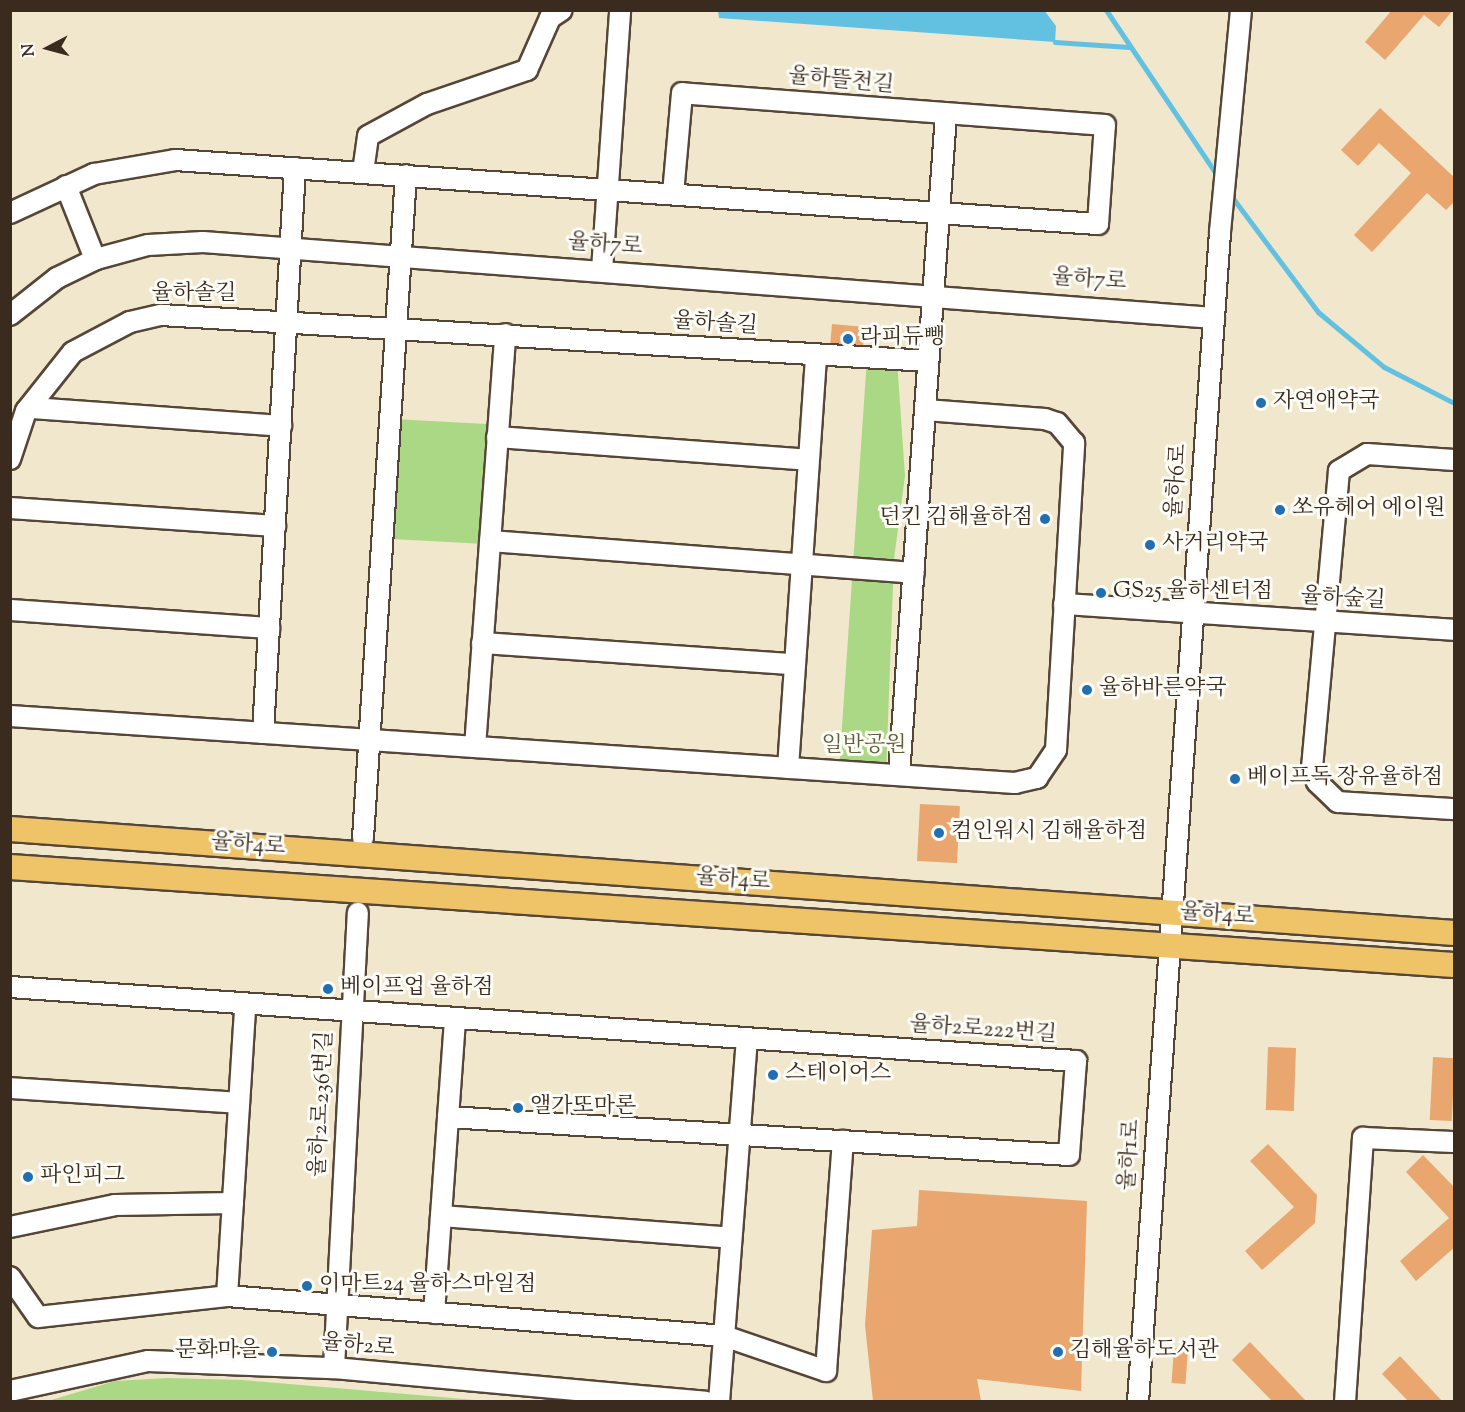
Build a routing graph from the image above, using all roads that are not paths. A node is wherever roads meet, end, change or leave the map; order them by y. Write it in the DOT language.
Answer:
graph roads {
  1 [pos="562,10"];
  2 [pos="1241,10"];
  3 [pos="618,11"];
  4 [pos="946,114"];
  5 [pos="295,168"];
  6 [pos="363,172"];
  7 [pos="406,175"];
  8 [pos="66,186"];
  9 [pos="608,190"];
  10 [pos="673,194"];
  11 [pos="939,212"];
  12 [pos="10,213"];
  13 [pos="291,248"];
  14 [pos="401,256"];
  15 [pos="95,259"];
  16 [pos="602,270"];
  17 [pos="933,296"];
  18 [pos="10,315"];
  19 [pos="1214,318"];
  20 [pos="286,321"];
  21 [pos="396,328"];
  22 [pos="505,334"];
  23 [pos="816,356"];
  24 [pos="928,362"];
  25 [pos="32,408"];
  26 [pos="925,410"];
  27 [pos="281,426"];
  28 [pos="497,438"];
  29 [pos="10,459"];
  30 [pos="808,460"];
  31 [pos="1455,460"];
  32 [pos="10,508"];
  33 [pos="275,526"];
  34 [pos="490,541"];
  35 [pos="801,564"];
  36 [pos="914,573"];
  37 [pos="1064,604"];
  38 [pos="10,610"];
  39 [pos="1193,615"];
  40 [pos="1325,623"];
  41 [pos="269,628"];
  42 [pos="1455,630"];
  43 [pos="482,643"];
  44 [pos="794,664"];
  45 [pos="10,716"];
  46 [pos="263,733"];
  47 [pos="369,740"];
  48 [pos="475,747"];
  49 [pos="788,768"];
  50 [pos="899,775"];
  51 [pos="1455,809"];
  52 [pos="10,830"];
  53 [pos="363,838"];
  54 [pos="10,867"];
  55 [pos="358,913"];
  56 [pos="1172,913"];
  57 [pos="1455,933"];
  58 [pos="1170,946"];
  59 [pos="1455,965"];
  60 [pos="10,987"];
  61 [pos="245,1006"];
  62 [pos="351,1012"];
  63 [pos="455,1019"];
  64 [pos="747,1039"];
  65 [pos="10,1088"];
  66 [pos="239,1102"];
  67 [pos="448,1117"];
  68 [pos="740,1135"];
  69 [pos="843,1141"];
  70 [pos="1455,1142"];
  71 [pos="233,1203"];
  72 [pos="441,1216"];
  73 [pos="10,1227"];
  74 [pos="731,1238"];
  75 [pos="10,1277"];
  76 [pos="227,1296"];
  77 [pos="337,1304"];
  78 [pos="434,1313"];
  79 [pos="724,1336"];
  80 [pos="334,1368"];
  81 [pos="10,1391"];
  82 [pos="705,1401"];
  83 [pos="719,1401"];
  84 [pos="1138,1401"];
  85 [pos="1345,1401"];
  1 -- 6 [label="street"];
  2 -- 19 [label="street, 율하6로"];
  3 -- 9 [label="street"];
  4 -- 10 [label="street, 율하뜰천길"];
  4 -- 11 [label="street"];
  4 -- 11 [label="street, 율하뜰천길"];
  5 -- 6 [label="street"];
  5 -- 8 [label="street"];
  5 -- 13 [label="street"];
  6 -- 7 [label="street"];
  7 -- 9 [label="street"];
  7 -- 14 [label="street"];
  8 -- 12 [label="street"];
  8 -- 15 [label="street"];
  9 -- 10 [label="street"];
  9 -- 16 [label="street"];
  10 -- 11 [label="street, 율하뜰천길"];
  11 -- 17 [label="street"];
  13 -- 14 [label="street, 율하7로"];
  13 -- 15 [label="street, 율하7로"];
  13 -- 20 [label="street"];
  14 -- 16 [label="street, 율하7로"];
  14 -- 21 [label="street"];
  15 -- 18 [label="street, 율하7로"];
  16 -- 17 [label="street, 율하7로"];
  17 -- 19 [label="street, 율하7로"];
  17 -- 24 [label="street"];
  19 -- 39 [label="street, 율하6로"];
  20 -- 21 [label="street, 율하솔길"];
  20 -- 25 [label="street, 율하솔길"];
  20 -- 27 [label="street"];
  21 -- 22 [label="street, 율하솔길"];
  21 -- 47 [label="street"];
  22 -- 23 [label="street, 율하솔길"];
  22 -- 28 [label="street"];
  23 -- 24 [label="street, 율하솔길"];
  23 -- 30 [label="street"];
  24 -- 26 [label="street"];
  25 -- 27 [label="street"];
  25 -- 29 [label="street, 율하솔길"];
  26 -- 36 [label="street"];
  26 -- 37 [label="street"];
  27 -- 33 [label="street"];
  28 -- 30 [label="street"];
  28 -- 34 [label="street"];
  30 -- 35 [label="street"];
  31 -- 40 [label="street"];
  32 -- 33 [label="street"];
  33 -- 41 [label="street"];
  34 -- 35 [label="street"];
  34 -- 43 [label="street"];
  35 -- 36 [label="street"];
  35 -- 44 [label="street"];
  36 -- 50 [label="street"];
  37 -- 39 [label="street, 율하숲길"];
  37 -- 50 [label="street"];
  38 -- 41 [label="street"];
  39 -- 40 [label="street, 율하숲길"];
  39 -- 56 [label="street, 율하6로"];
  40 -- 42 [label="street, 율하숲길"];
  40 -- 51 [label="street"];
  41 -- 46 [label="street"];
  43 -- 44 [label="street"];
  43 -- 48 [label="street"];
  44 -- 49 [label="street"];
  45 -- 46 [label="street"];
  46 -- 47 [label="street"];
  47 -- 48 [label="street"];
  47 -- 53 [label="street"];
  48 -- 49 [label="street"];
  49 -- 50 [label="street"];
  52 -- 56 [label="main road, 율하4로"];
  54 -- 58 [label="main road, 율하4로"];
  55 -- 62 [label="street"];
  56 -- 57 [label="main road, 율하4로"];
  56 -- 58 [label="street, 율하1로"];
  58 -- 59 [label="main road, 율하4로"];
  58 -- 84 [label="street, 율하1로"];
  60 -- 61 [label="street, 율하2로236번길"];
  61 -- 62 [label="street, 율하2로236번길"];
  61 -- 66 [label="street"];
  62 -- 63 [label="street, 율하2로222번길"];
  62 -- 77 [label="street, 율하2로236번길"];
  63 -- 64 [label="street, 율하2로222번길"];
  63 -- 67 [label="street"];
  64 -- 68 [label="street"];
  64 -- 69 [label="street, 율하2로222번길"];
  65 -- 66 [label="street"];
  66 -- 71 [label="street"];
  67 -- 68 [label="street, 율하2로222번길"];
  67 -- 72 [label="street"];
  68 -- 69 [label="street, 율하2로222번길"];
  68 -- 74 [label="street"];
  69 -- 79 [label="street"];
  70 -- 85 [label="street"];
  71 -- 73 [label="street"];
  71 -- 76 [label="street"];
  72 -- 74 [label="street"];
  72 -- 78 [label="street"];
  74 -- 79 [label="street"];
  75 -- 76 [label="street"];
  76 -- 77 [label="street"];
  77 -- 78 [label="street"];
  77 -- 80 [label="street, 율하2로236번길"];
  78 -- 79 [label="street"];
  79 -- 83 [label="street"];
  80 -- 81 [label="street, 율하2로"];
  80 -- 82 [label="street, 율하2로"];
}
